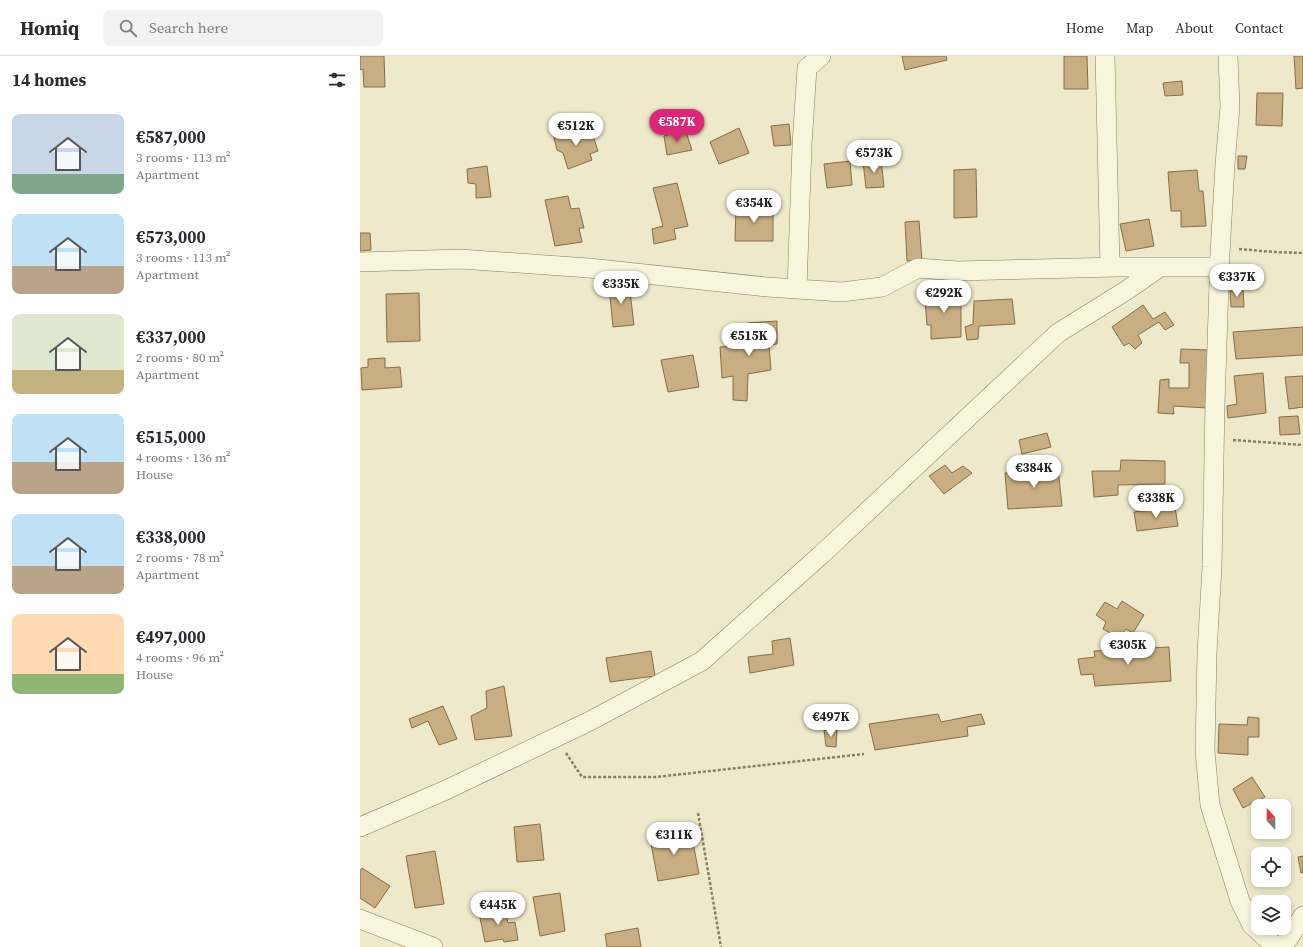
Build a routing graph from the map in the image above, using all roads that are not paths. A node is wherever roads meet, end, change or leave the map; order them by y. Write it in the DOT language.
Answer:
graph roads {
  1 [pos="821,56"];
  2 [pos="1105,56"];
  3 [pos="1228,56"];
  4 [pos="360,262"];
  5 [pos="1110,267"];
  6 [pos="1160,267"];
  7 [pos="1220,267"];
  8 [pos="797,289"];
  9 [pos="360,827"];
  10 [pos="1303,916"];
  11 [pos="360,919"];
  12 [pos="433,947"];
  13 [pos="1276,947"];
  14 [pos="1283,947"];
  1 -- 8 [label="street"];
  2 -- 5 [label="street"];
  3 -- 7 [label="street"];
  4 -- 8 [label="street"];
  5 -- 6 [label="street"];
  5 -- 8 [label="street"];
  6 -- 7 [label="street"];
  6 -- 9 [label="street"];
  7 -- 13 [label="street"];
  10 -- 14 [label="street"];
  11 -- 12 [label="street"];
}
